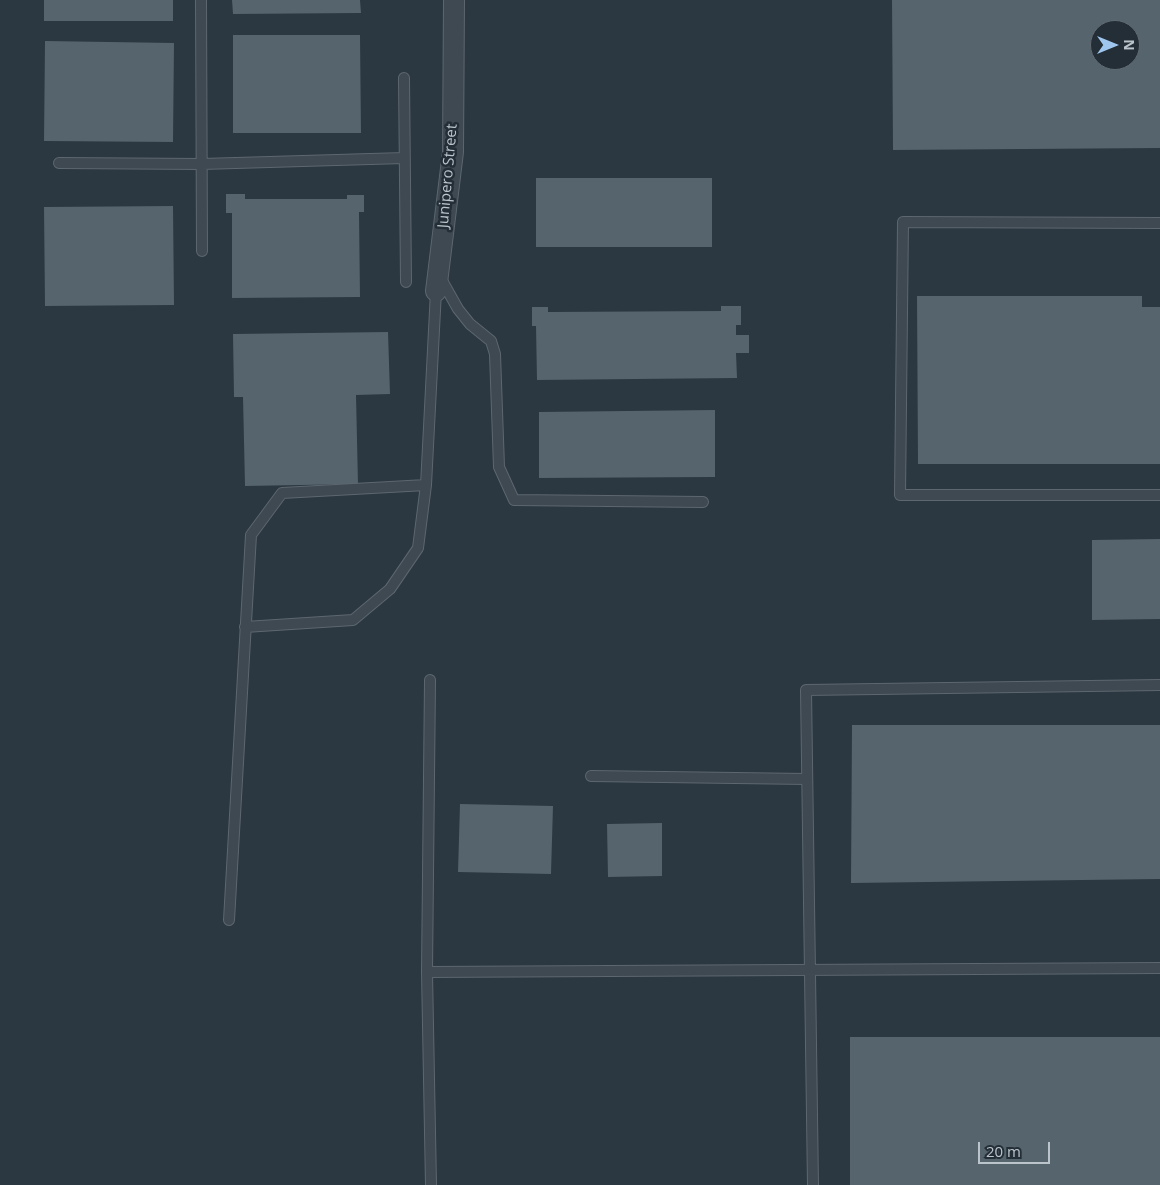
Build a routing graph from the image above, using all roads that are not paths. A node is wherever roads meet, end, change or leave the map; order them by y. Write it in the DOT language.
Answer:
graph roads {
  1 [pos="201,0"];
  2 [pos="454,0"];
  3 [pos="404,78"];
  4 [pos="404,158"];
  5 [pos="59,163"];
  6 [pos="202,164"];
  7 [pos="1160,224"];
  8 [pos="202,251"];
  9 [pos="437,271"];
  10 [pos="406,282"];
  11 [pos="436,291"];
  12 [pos="426,485"];
  13 [pos="1160,495"];
  14 [pos="703,502"];
  15 [pos="245,627"];
  16 [pos="430,680"];
  17 [pos="1160,685"];
  18 [pos="591,776"];
  19 [pos="807,778"];
  20 [pos="229,920"];
  21 [pos="1160,968"];
  22 [pos="810,971"];
  23 [pos="427,972"];
  24 [pos="431,1185"];
  25 [pos="813,1185"];
  1 -- 6 [label="lane"];
  2 -- 9 [label="street, Junipero Street"];
  3 -- 4 [label="lane"];
  4 -- 6 [label="lane"];
  4 -- 10 [label="lane"];
  5 -- 6 [label="lane"];
  6 -- 8 [label="lane"];
  7 -- 13 [label="lane"];
  9 -- 11 [label="street, Junipero Street"];
  9 -- 14 [label="lane"];
  11 -- 12 [label="lane"];
  12 -- 15 [label="lane"];
  12 -- 15 [label="lane"];
  15 -- 20 [label="lane"];
  16 -- 23 [label="lane"];
  17 -- 19 [label="lane"];
  18 -- 19 [label="lane"];
  19 -- 22 [label="lane"];
  21 -- 22 [label="lane"];
  22 -- 23 [label="lane"];
  22 -- 25 [label="lane"];
  23 -- 24 [label="lane"];
}
